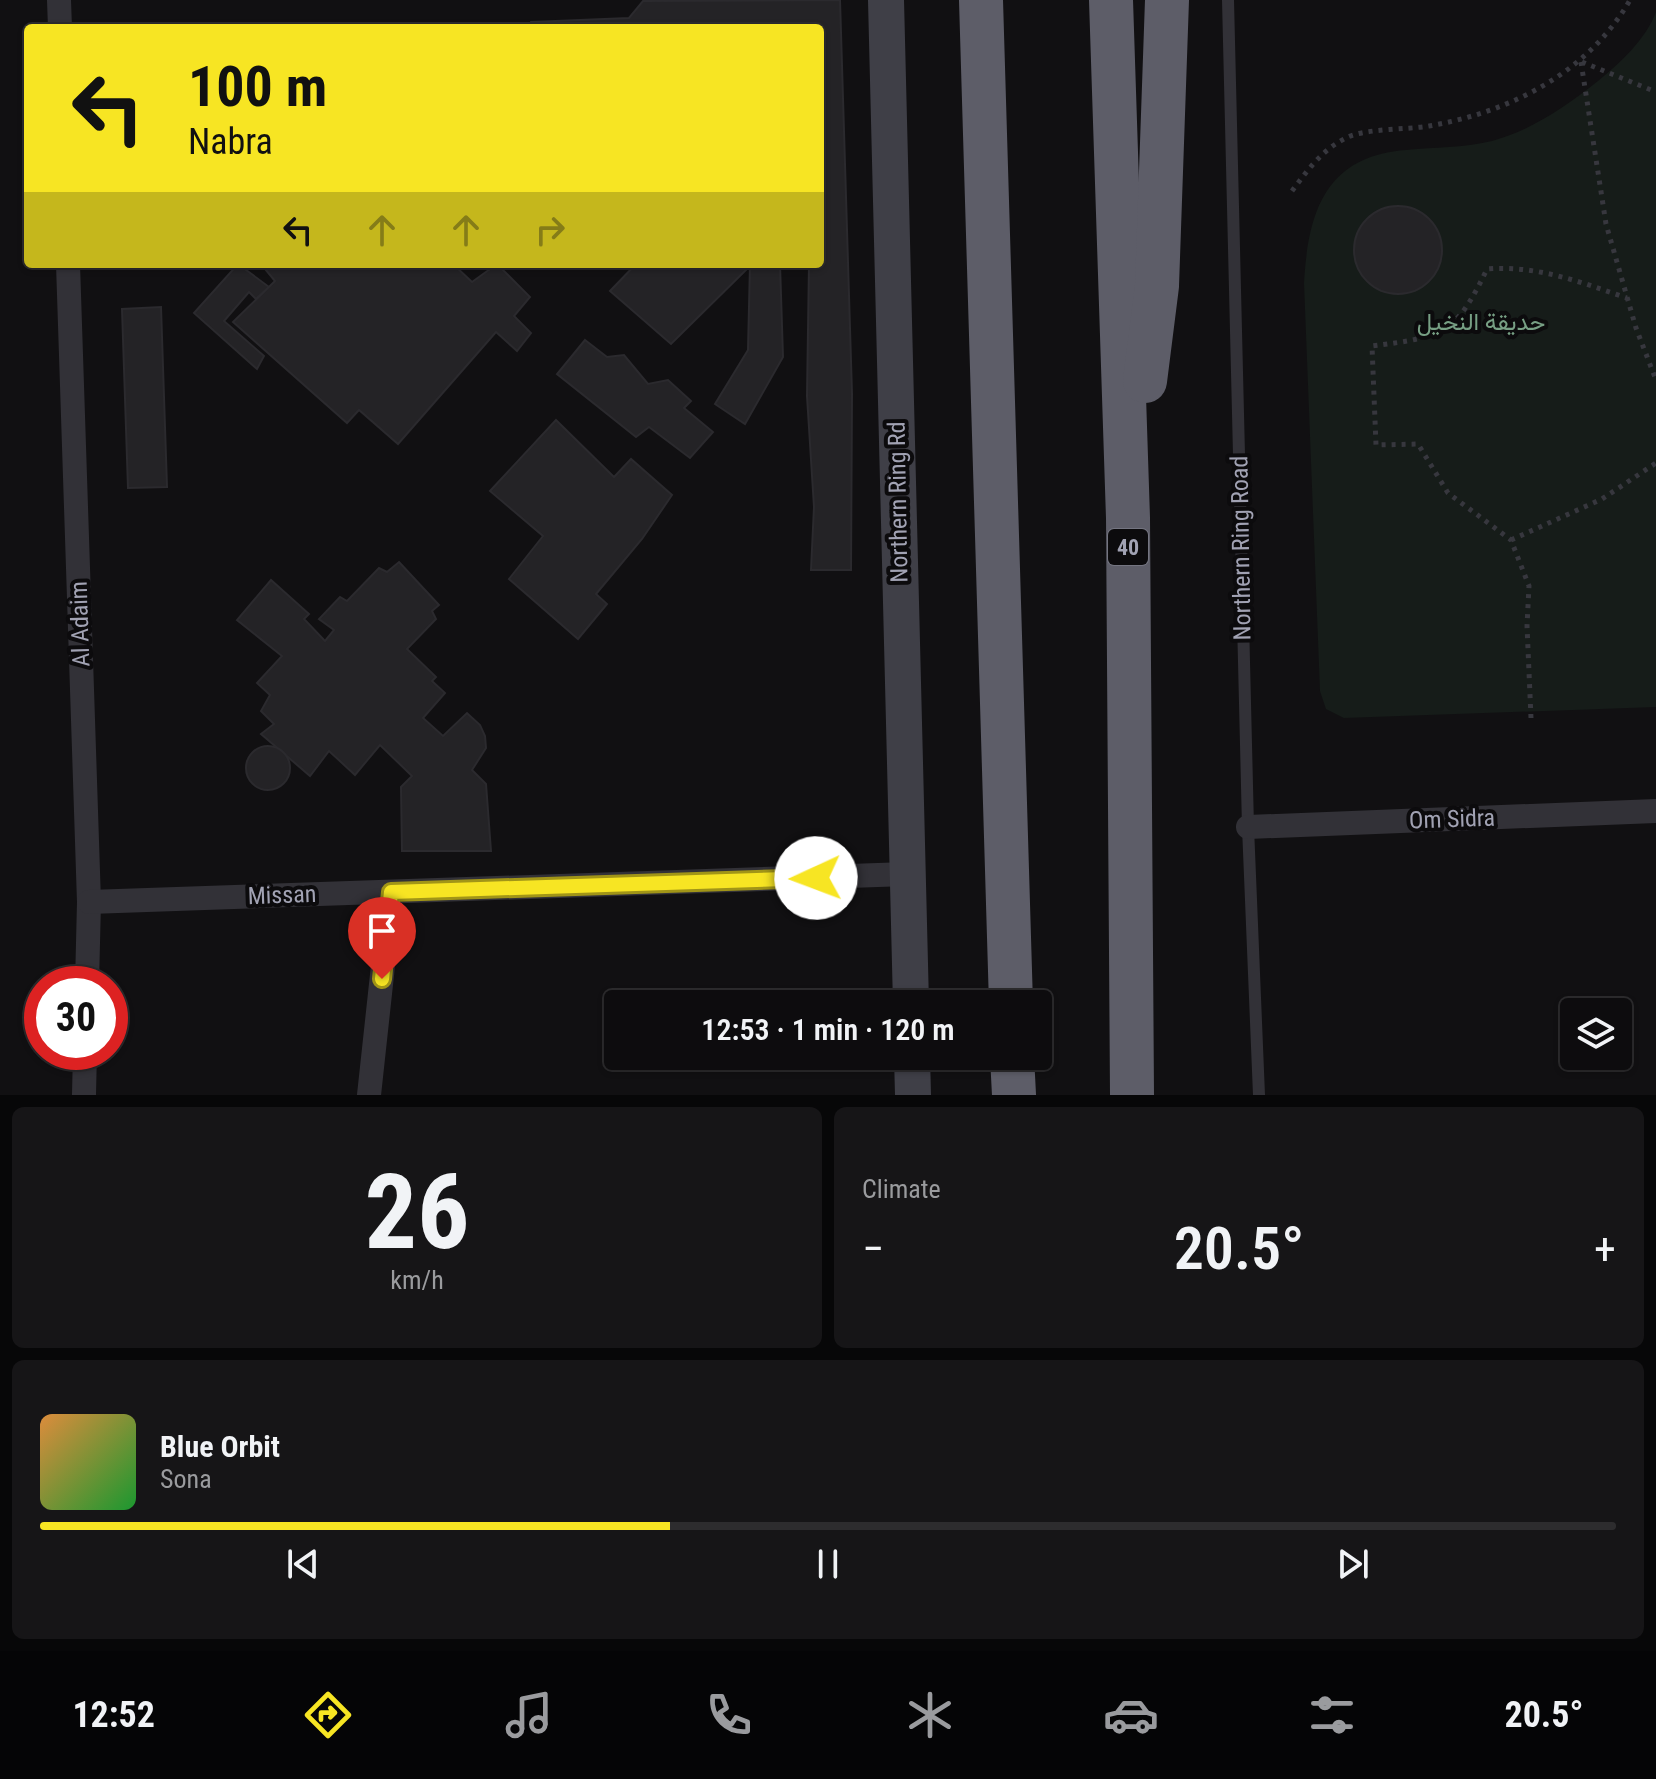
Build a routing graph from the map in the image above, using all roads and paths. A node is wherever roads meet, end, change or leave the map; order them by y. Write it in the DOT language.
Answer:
graph roads {
  1 [pos="59,0"];
  2 [pos="886,0"];
  3 [pos="981,0"];
  4 [pos="1111,0"];
  5 [pos="1167,0"];
  6 [pos="1228,0"];
  7 [pos="1630,0"];
  8 [pos="60,24"];
  9 [pos="1581,62"];
  10 [pos="1656,92"];
  11 [pos="1292,191"];
  12 [pos="68,268"];
  13 [pos="1627,298"];
  14 [pos="1656,380"];
  15 [pos="1656,463"];
  16 [pos="1128,518"];
  17 [pos="1511,540"];
  18 [pos="1531,718"];
  19 [pos="1656,811"];
  20 [pos="1248,827"];
  21 [pos="907,874"];
  22 [pos="391,892"];
  23 [pos="89,902"];
  24 [pos="87,966"];
  25 [pos="911,990"];
  26 [pos="1011,990"];
  27 [pos="85,1070"];
  28 [pos="912,1070"];
  29 [pos="1013,1070"];
  30 [pos="84,1095"];
  31 [pos="94,1095"];
  32 [pos="369,1095"];
  33 [pos="913,1095"];
  34 [pos="1014,1095"];
  35 [pos="1132,1095"];
  36 [pos="1259,1095"];
  1 -- 8 [label="street"];
  2 -- 21 [label="main road, Northern Ring Rd"];
  3 -- 26 [label="highway"];
  4 -- 16 [label="highway, 40"];
  5 -- 16 [label="highway"];
  6 -- 20 [label="lane, Northern Ring Road"];
  7 -- 9 [label="path"];
  9 -- 10 [label="path"];
  9 -- 11 [label="path"];
  9 -- 13 [label="path"];
  12 -- 23 [label="street, Al Adaim"];
  13 -- 14 [label="path"];
  13 -- 17 [label="path"];
  15 -- 17 [label="path"];
  16 -- 35 [label="highway, 40"];
  17 -- 18 [label="path"];
  19 -- 20 [label="street, Om Sidra"];
  20 -- 36 [label="lane, Northern Ring Road"];
  21 -- 22 [label="street, Missan"];
  21 -- 25 [label="main road, Northern Ring Rd"];
  22 -- 23 [label="street, Missan"];
  22 -- 32 [label="street"];
  23 -- 24 [label="street, Al Adaim"];
  27 -- 30 [label="street"];
  28 -- 33 [label="main road"];
  29 -- 34 [label="highway"];
  30 -- 31 [label="street"];
}
